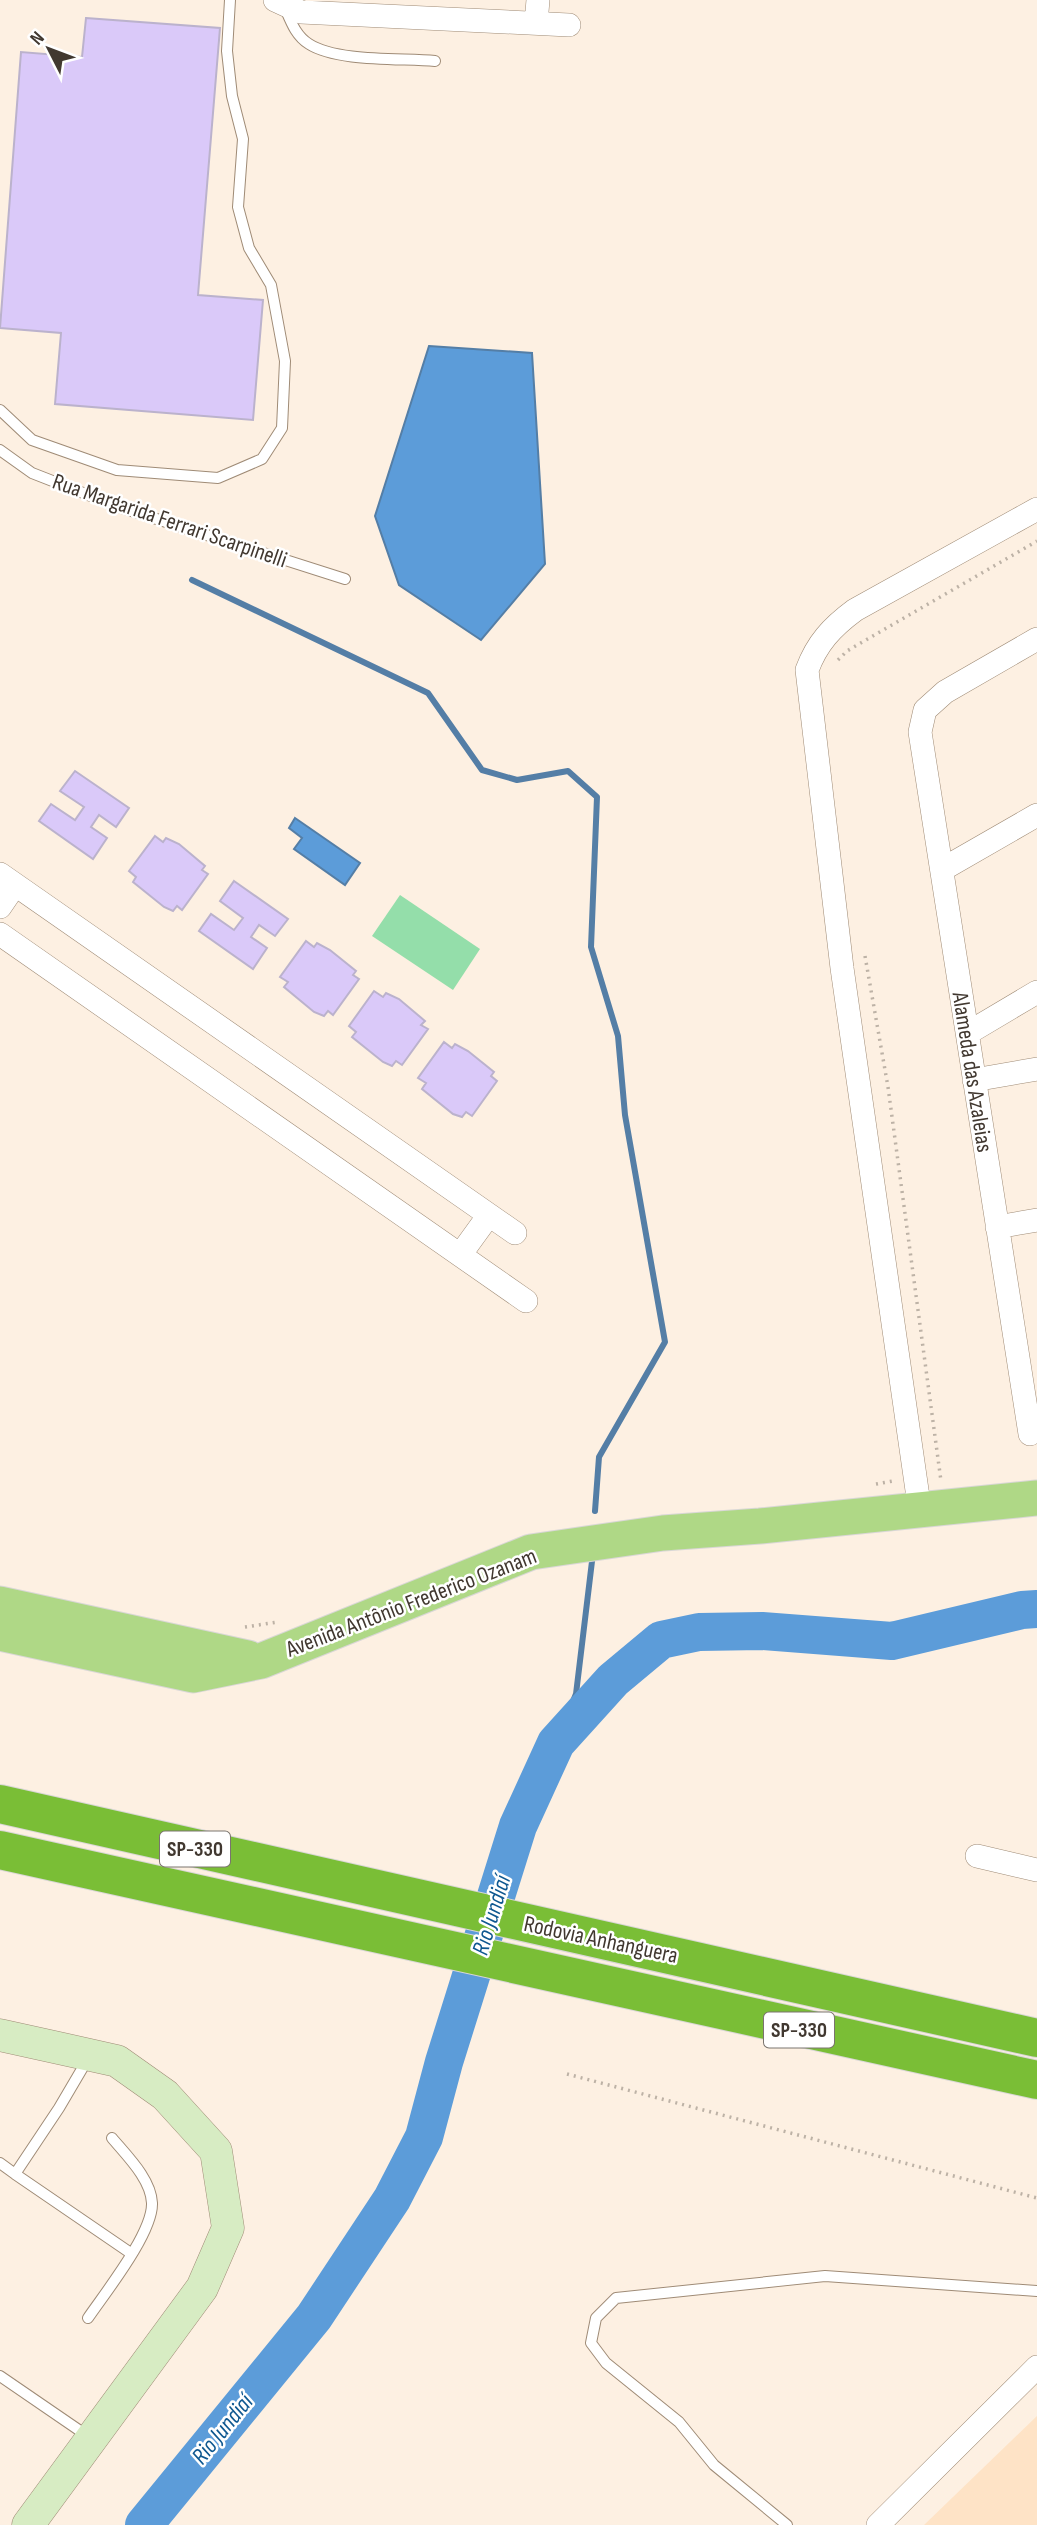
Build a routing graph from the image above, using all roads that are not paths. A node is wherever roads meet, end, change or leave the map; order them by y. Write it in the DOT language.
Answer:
graph roads {
  1 [pos="230,0"];
  2 [pos="538,0"];
  3 [pos="279,2"];
  4 [pos="536,23"];
  5 [pos="569,25"];
  6 [pos="435,61"];
  7 [pos="0,410"];
  8 [pos="0,450"];
  9 [pos="1037,509"];
  10 [pos="345,579"];
  11 [pos="1037,639"];
  12 [pos="1037,815"];
  13 [pos="943,869"];
  14 [pos="8,880"];
  15 [pos="0,907"];
  16 [pos="0,934"];
  17 [pos="1037,992"];
  18 [pos="968,1033"];
  19 [pos="1037,1069"];
  20 [pos="974,1080"];
  21 [pos="489,1215"];
  22 [pos="1037,1220"];
  23 [pos="997,1227"];
  24 [pos="515,1233"];
  25 [pos="460,1255"];
  26 [pos="526,1301"];
  27 [pos="1030,1373"];
  28 [pos="1030,1434"];
  29 [pos="1037,1498"];
  30 [pos="933,1510"];
  31 [pos="0,1604"];
  32 [pos="54,1630"];
  33 [pos="0,1633"];
  34 [pos="0,1804"];
  35 [pos="0,1850"];
  36 [pos="977,1856"];
  37 [pos="1037,1870"];
  38 [pos="0,2035"];
  39 [pos="1037,2038"];
  40 [pos="90,2056"];
  41 [pos="1037,2080"];
  42 [pos="112,2138"];
  43 [pos="0,2163"];
  44 [pos="15,2174"];
  45 [pos="132,2254"];
  46 [pos="1037,2291"];
  47 [pos="88,2318"];
  48 [pos="1037,2367"];
  49 [pos="0,2376"];
  50 [pos="91,2439"];
  51 [pos="28,2525"];
  52 [pos="787,2525"];
  53 [pos="878,2525"];
  1 -- 7 [label="lane"];
  2 -- 4 [label="street"];
  3 -- 4 [label="street"];
  3 -- 6 [label="lane"];
  4 -- 5 [label="street"];
  8 -- 10 [label="lane, Rua Margarida Ferrari Scarpinelli"];
  9 -- 30 [label="street"];
  11 -- 13 [label="street, Alameda das Azaleias"];
  12 -- 13 [label="street"];
  13 -- 18 [label="street, Alameda das Azaleias"];
  14 -- 15 [label="street"];
  14 -- 21 [label="street"];
  16 -- 25 [label="street"];
  17 -- 18 [label="street"];
  18 -- 20 [label="street, Alameda das Azaleias"];
  19 -- 20 [label="street"];
  20 -- 23 [label="street, Alameda das Azaleias"];
  21 -- 24 [label="street"];
  21 -- 25 [label="street"];
  22 -- 23 [label="street"];
  23 -- 27 [label="street, Alameda das Azaleias"];
  25 -- 26 [label="street"];
  27 -- 28 [label="street, Alameda das Azaleias"];
  29 -- 30 [label="main road, Avenida Antônio Frederico Ozanam"];
  30 -- 32 [label="main road, Avenida Antônio Frederico Ozanam"];
  31 -- 32 [label="main road"];
  32 -- 33 [label="main road"];
  34 -- 39 [label="highway, Rodovia Anhanguera / SP-330"];
  35 -- 41 [label="highway, Rodovia Anhanguera / SP-330"];
  36 -- 37 [label="street"];
  38 -- 40 [label="street"];
  40 -- 44 [label="lane"];
  40 -- 50 [label="street"];
  42 -- 45 [label="lane"];
  43 -- 44 [label="lane"];
  44 -- 45 [label="lane"];
  45 -- 47 [label="lane"];
  46 -- 52 [label="lane"];
  48 -- 53 [label="street"];
  49 -- 50 [label="lane"];
  50 -- 51 [label="street"];
}
